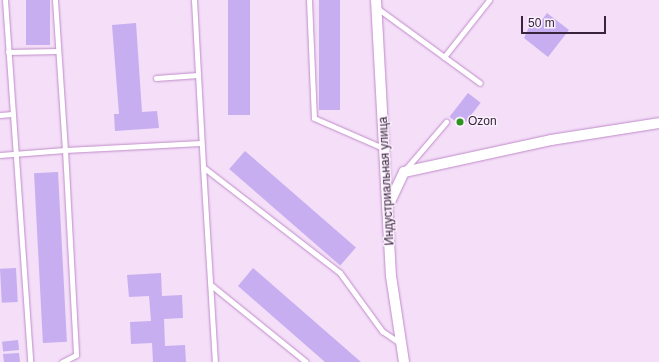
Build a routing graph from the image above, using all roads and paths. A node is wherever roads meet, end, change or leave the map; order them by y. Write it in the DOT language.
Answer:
graph roads {
  1 [pos="5,0"];
  2 [pos="55,0"];
  3 [pos="194,0"];
  4 [pos="309,0"];
  5 [pos="489,0"];
  6 [pos="376,4"];
  7 [pos="58,51"];
  8 [pos="8,52"];
  9 [pos="444,57"];
  10 [pos="198,76"];
  11 [pos="156,78"];
  12 [pos="480,83"];
  13 [pos="12,114"];
  14 [pos="0,115"];
  15 [pos="446,122"];
  16 [pos="659,123"];
  17 [pos="201,143"];
  18 [pos="64,150"];
  19 [pos="386,150"];
  20 [pos="14,154"];
  21 [pos="0,155"];
  22 [pos="203,167"];
  23 [pos="404,172"];
  24 [pos="388,206"];
  25 [pos="211,285"];
  26 [pos="402,346"];
  27 [pos="71,360"];
  28 [pos="30,362"];
  29 [pos="62,362"];
  30 [pos="215,362"];
  31 [pos="306,362"];
  32 [pos="404,362"];
  1 -- 8 [label="lane"];
  2 -- 7 [label="lane"];
  3 -- 10 [label="lane"];
  4 -- 19 [label="lane"];
  5 -- 9 [label="lane"];
  6 -- 9 [label="lane"];
  6 -- 19 [label="street, Индустриальная улица"];
  7 -- 8 [label="lane"];
  7 -- 18 [label="lane"];
  8 -- 13 [label="lane"];
  9 -- 12 [label="lane"];
  10 -- 11 [label="lane"];
  10 -- 17 [label="lane"];
  13 -- 14 [label="lane"];
  13 -- 20 [label="lane"];
  15 -- 23 [label="lane"];
  16 -- 23 [label="street"];
  17 -- 18 [label="lane"];
  17 -- 22 [label="lane"];
  18 -- 20 [label="lane"];
  18 -- 27 [label="lane"];
  19 -- 24 [label="street, Индустриальная улица"];
  20 -- 21 [label="lane"];
  20 -- 28 [label="lane"];
  22 -- 25 [label="lane"];
  22 -- 26 [label="lane"];
  23 -- 24 [label="street"];
  24 -- 26 [label="street, Индустриальная улица"];
  25 -- 30 [label="lane"];
  25 -- 31 [label="lane"];
  26 -- 32 [label="street, Индустриальная улица"];
  27 -- 29 [label="lane"];
}
